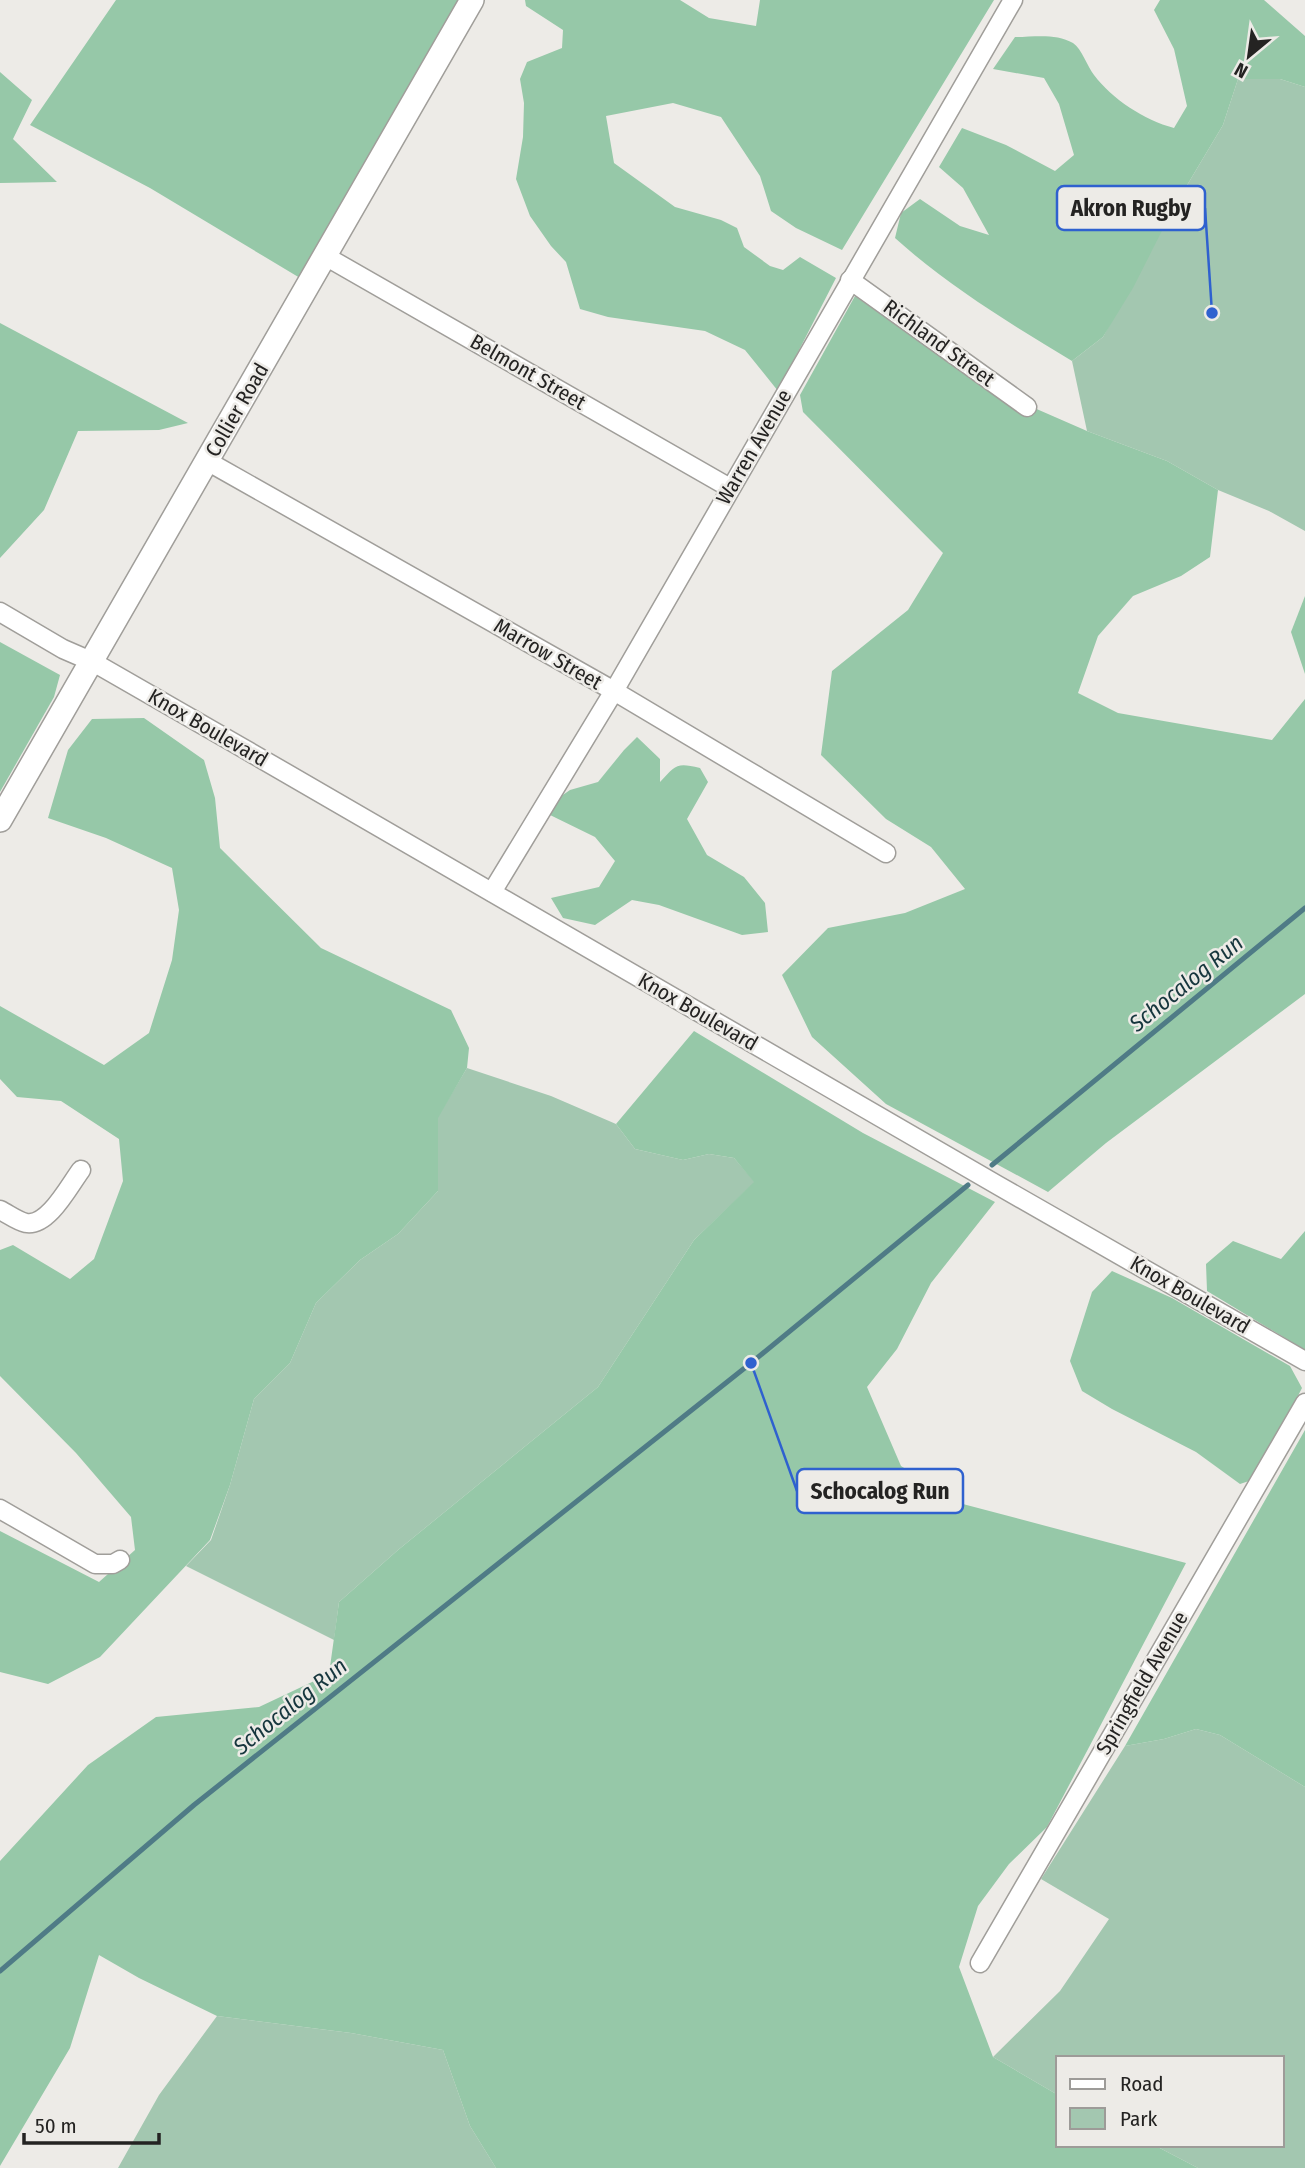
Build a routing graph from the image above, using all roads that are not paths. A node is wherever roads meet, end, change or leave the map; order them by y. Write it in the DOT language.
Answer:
graph roads {
  1 [pos="472,0"];
  2 [pos="1013,0"];
  3 [pos="325,256"];
  4 [pos="850,280"];
  5 [pos="1027,407"];
  6 [pos="207,461"];
  7 [pos="730,488"];
  8 [pos="0,612"];
  9 [pos="93,662"];
  10 [pos="614,691"];
  11 [pos="0,820"];
  12 [pos="886,853"];
  13 [pos="492,891"];
  14 [pos="81,1170"];
  15 [pos="0,1210"];
  16 [pos="1305,1361"];
  17 [pos="1305,1403"];
  18 [pos="0,1509"];
  19 [pos="120,1560"];
  20 [pos="980,1963"];
  1 -- 3 [label="street, Collier Road"];
  2 -- 4 [label="street, Warren Avenue"];
  3 -- 6 [label="street, Collier Road"];
  3 -- 7 [label="street, Belmont Street"];
  4 -- 5 [label="street, Richland Street"];
  4 -- 7 [label="street, Warren Avenue"];
  6 -- 9 [label="street, Collier Road"];
  6 -- 10 [label="street, Marrow Street"];
  7 -- 10 [label="street, Warren Avenue"];
  8 -- 9 [label="street, Knox Boulevard"];
  9 -- 11 [label="street, Collier Road"];
  9 -- 13 [label="street, Knox Boulevard"];
  10 -- 12 [label="street, Marrow Street"];
  10 -- 13 [label="street, Warren Avenue"];
  13 -- 16 [label="street, Knox Boulevard"];
  14 -- 15 [label="street"];
  17 -- 20 [label="street, Springfield Avenue"];
  18 -- 19 [label="street"];
}
